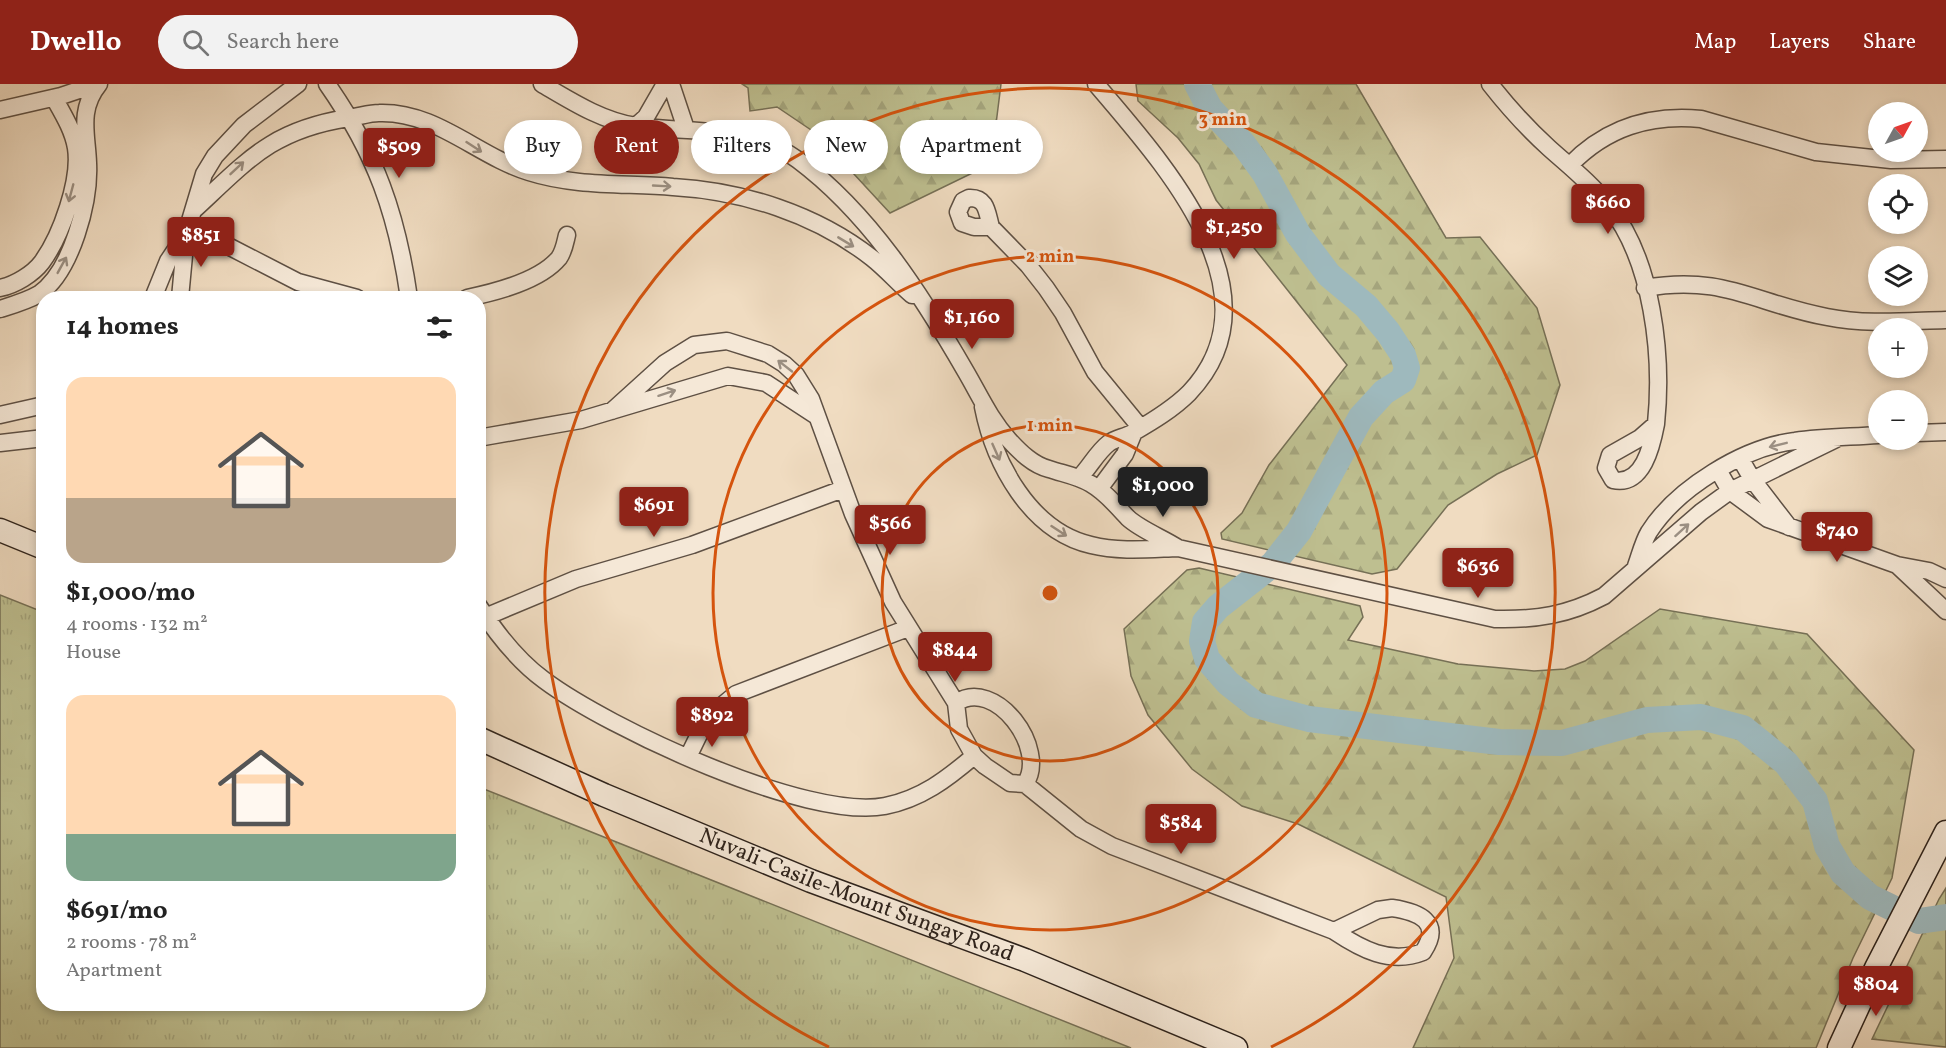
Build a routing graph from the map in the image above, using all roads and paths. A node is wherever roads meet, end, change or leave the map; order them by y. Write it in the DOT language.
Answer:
graph roads {
  1 [pos="98,84"];
  2 [pos="298,84"];
  3 [pos="327,84"];
  4 [pos="542,84"];
  5 [pos="665,84"];
  6 [pos="671,84"];
  7 [pos="1096,84"];
  8 [pos="1490,84"];
  9 [pos="54,98"];
  10 [pos="0,110"];
  11 [pos="351,118"];
  12 [pos="619,120"];
  13 [pos="643,120"];
  14 [pos="679,129"];
  15 [pos="686,129"];
  16 [pos="1946,159"];
  17 [pos="1570,165"];
  18 [pos="195,209"];
  19 [pos="991,227"];
  20 [pos="186,234"];
  21 [pos="567,235"];
  22 [pos="230,247"];
  23 [pos="0,288"];
  24 [pos="1645,288"];
  25 [pos="42,291"];
  26 [pos="156,291"];
  27 [pos="181,291"];
  28 [pos="331,291"];
  29 [pos="408,291"];
  30 [pos="486,293"];
  31 [pos="36,295"];
  32 [pos="0,309"];
  33 [pos="928,310"];
  34 [pos="1946,320"];
  35 [pos="36,407"];
  36 [pos="983,407"];
  37 [pos="612,411"];
  38 [pos="0,415"];
  39 [pos="815,415"];
  40 [pos="1656,424"];
  41 [pos="1137,430"];
  42 [pos="1946,432"];
  43 [pos="1928,433"];
  44 [pos="1868,436"];
  45 [pos="486,437"];
  46 [pos="36,439"];
  47 [pos="1836,439"];
  48 [pos="0,443"];
  49 [pos="1740,458"];
  50 [pos="1047,469"];
  51 [pos="1718,470"];
  52 [pos="1079,478"];
  53 [pos="1752,479"];
  54 [pos="843,489"];
  55 [pos="1099,489"];
  56 [pos="1730,491"];
  57 [pos="1021,492"];
  58 [pos="1129,519"];
  59 [pos="1789,527"];
  60 [pos="0,530"];
  61 [pos="36,545"];
  62 [pos="1110,548"];
  63 [pos="1178,548"];
  64 [pos="1897,565"];
  65 [pos="1636,566"];
  66 [pos="1946,579"];
  67 [pos="1946,611"];
  68 [pos="486,612"];
  69 [pos="486,620"];
  70 [pos="908,628"];
  71 [pos="956,703"];
  72 [pos="486,742"];
  73 [pos="974,756"];
  74 [pos="688,757"];
  75 [pos="1025,784"];
  76 [pos="1946,832"];
  77 [pos="1334,931"];
  78 [pos="1236,1048"];
  79 [pos="1839,1048"];
  1 -- 9 [label="street"];
  25 -- 1 [label="street, one-way"];
  2 -- 18 [label="street"];
  3 -- 11 [label="street"];
  4 -- 12 [label="street"];
  5 -- 13 [label="street"];
  6 -- 15 [label="street"];
  7 -- 41 [label="street"];
  8 -- 17 [label="street"];
  9 -- 10 [label="street"];
  9 -- 23 [label="street, one-way"];
  18 -- 11 [label="street, one-way"];
  11 -- 29 [label="street"];
  11 -- 33 [label="street, one-way"];
  14 -- 15 [label="street"];
  15 -- 33 [label="street"];
  16 -- 17 [label="street"];
  17 -- 24 [label="street"];
  18 -- 20 [label="street"];
  19 -- 41 [label="street"];
  20 -- 26 [label="street"];
  20 -- 27 [label="street"];
  21 -- 30 [label="street"];
  22 -- 28 [label="street"];
  24 -- 34 [label="street"];
  24 -- 40 [label="street"];
  32 -- 31 [label="street, one-way"];
  33 -- 36 [label="street"];
  35 -- 38 [label="street"];
  36 -- 50 [label="street"];
  36 -- 57 [label="street, one-way"];
  37 -- 39 [label="street, one-way"];
  39 -- 37 [label="street, one-way"];
  37 -- 45 [label="street"];
  39 -- 54 [label="street"];
  41 -- 52 [label="street"];
  41 -- 55 [label="street"];
  42 -- 43 [label="street"];
  44 -- 47 [label="street"];
  46 -- 48 [label="street"];
  47 -- 49 [label="street, one-way"];
  47 -- 53 [label="street"];
  49 -- 51 [label="street"];
  49 -- 53 [label="street"];
  50 -- 52 [label="street"];
  50 -- 57 [label="street"];
  51 -- 56 [label="street"];
  51 -- 65 [label="street"];
  52 -- 55 [label="street"];
  53 -- 56 [label="street"];
  53 -- 59 [label="street"];
  54 -- 68 [label="street"];
  54 -- 70 [label="street"];
  55 -- 58 [label="street"];
  56 -- 59 [label="street"];
  65 -- 56 [label="street, one-way"];
  57 -- 62 [label="street, one-way"];
  58 -- 62 [label="street"];
  58 -- 63 [label="street"];
  59 -- 64 [label="street"];
  60 -- 61 [label="main road"];
  62 -- 63 [label="street"];
  63 -- 65 [label="street"];
  64 -- 66 [label="street"];
  64 -- 67 [label="street"];
  69 -- 74 [label="street"];
  70 -- 71 [label="street"];
  70 -- 74 [label="street"];
  71 -- 73 [label="street"];
  71 -- 75 [label="street"];
  72 -- 78 [label="main road, Nuvali-Casile-Mount Sungay Road"];
  73 -- 74 [label="street"];
  73 -- 75 [label="street"];
  75 -- 77 [label="street"];
  76 -- 79 [label="main road"];
  77 -- 77 [label="street"];
}
